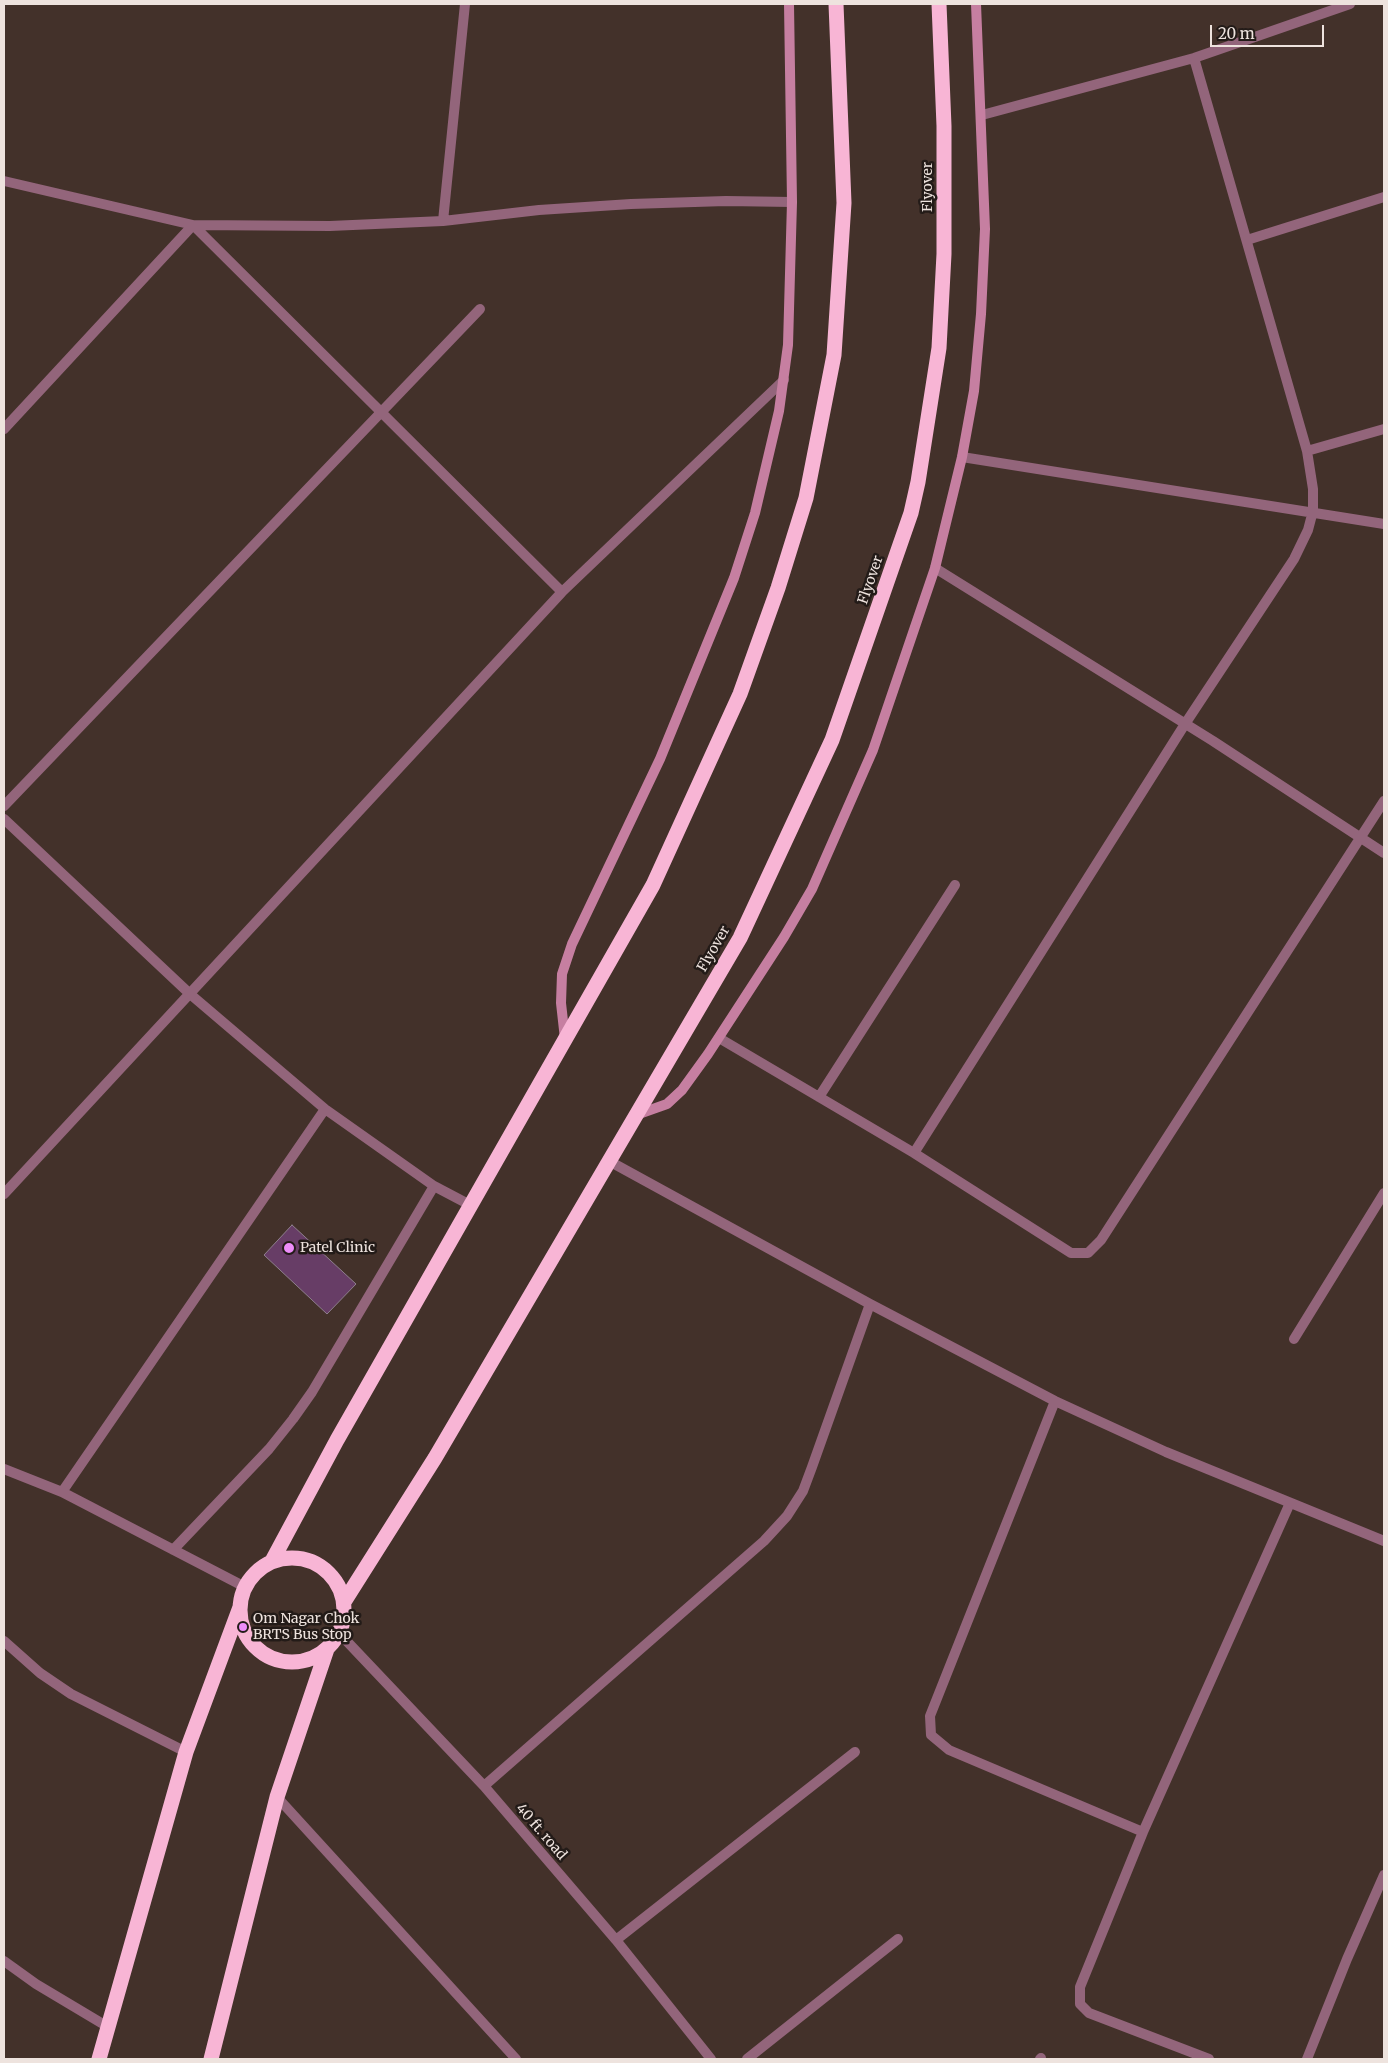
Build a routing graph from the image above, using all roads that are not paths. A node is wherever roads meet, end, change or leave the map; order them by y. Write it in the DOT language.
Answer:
graph roads {
  1 [pos="465,4"];
  2 [pos="789,4"];
  3 [pos="836,4"];
  4 [pos="939,4"];
  5 [pos="976,4"];
  6 [pos="1350,4"];
  7 [pos="1194,58"];
  8 [pos="982,116"];
  9 [pos="4,181"];
  10 [pos="1384,197"];
  11 [pos="792,202"];
  12 [pos="443,221"];
  13 [pos="193,225"];
  14 [pos="1246,240"];
  15 [pos="480,309"];
  16 [pos="784,380"];
  17 [pos="381,414"];
  18 [pos="1384,429"];
  19 [pos="4,430"];
  20 [pos="1307,451"];
  21 [pos="962,457"];
  22 [pos="1313,512"];
  23 [pos="1384,524"];
  24 [pos="935,568"];
  25 [pos="562,592"];
  26 [pos="1184,724"];
  27 [pos="1384,801"];
  28 [pos="4,806"];
  29 [pos="4,819"];
  30 [pos="1361,839"];
  31 [pos="1384,853"];
  32 [pos="955,885"];
  33 [pos="190,994"];
  34 [pos="719,1038"];
  35 [pos="565,1040"];
  36 [pos="819,1097"];
  37 [pos="325,1109"];
  38 [pos="636,1115"];
  39 [pos="914,1153"];
  40 [pos="608,1161"];
  41 [pos="434,1186"];
  42 [pos="1384,1193"];
  43 [pos="4,1194"];
  44 [pos="472,1206"];
  45 [pos="870,1304"];
  46 [pos="1294,1339"];
  47 [pos="1056,1401"];
  48 [pos="4,1469"];
  49 [pos="62,1492"];
  50 [pos="1290,1503"];
  51 [pos="1384,1541"];
  52 [pos="173,1550"];
  53 [pos="272,1561"];
  54 [pos="245,1587"];
  55 [pos="344,1602"];
  56 [pos="240,1607"];
  57 [pos="339,1633"];
  58 [pos="4,1641"];
  59 [pos="327,1650"];
  60 [pos="186,1752"];
  61 [pos="855,1752"];
  62 [pos="484,1786"];
  63 [pos="276,1797"];
  64 [pos="1143,1832"];
  65 [pos="1384,1875"];
  66 [pos="898,1939"];
  67 [pos="616,1940"];
  68 [pos="4,1961"];
  69 [pos="108,2028"];
  70 [pos="99,2059"];
  71 [pos="211,2059"];
  72 [pos="516,2059"];
  73 [pos="710,2059"];
  74 [pos="747,2059"];
  75 [pos="1209,2059"];
  76 [pos="1307,2059"];
  1 -- 12 [label="street"];
  2 -- 11 [label="main road"];
  3 -- 35 [label="highway"];
  4 -- 38 [label="highway, Flyover"];
  5 -- 8 [label="main road"];
  6 -- 7 [label="street"];
  7 -- 8 [label="street"];
  7 -- 14 [label="street"];
  8 -- 21 [label="main road"];
  9 -- 13 [label="street"];
  10 -- 14 [label="street"];
  11 -- 12 [label="street"];
  11 -- 16 [label="main road"];
  12 -- 13 [label="street"];
  13 -- 17 [label="street"];
  13 -- 19 [label="street"];
  14 -- 20 [label="street"];
  15 -- 17 [label="street"];
  16 -- 25 [label="street"];
  16 -- 35 [label="main road"];
  17 -- 25 [label="street"];
  17 -- 28 [label="street"];
  18 -- 20 [label="street"];
  20 -- 22 [label="street"];
  21 -- 22 [label="street"];
  21 -- 24 [label="main road"];
  22 -- 23 [label="street"];
  22 -- 26 [label="street"];
  24 -- 26 [label="street"];
  24 -- 34 [label="main road"];
  25 -- 33 [label="street"];
  26 -- 30 [label="street"];
  26 -- 39 [label="street"];
  27 -- 30 [label="street"];
  29 -- 33 [label="street"];
  30 -- 31 [label="street"];
  30 -- 39 [label="street"];
  32 -- 36 [label="street"];
  33 -- 37 [label="street"];
  33 -- 43 [label="street"];
  34 -- 36 [label="street"];
  34 -- 38 [label="main road"];
  35 -- 44 [label="highway"];
  36 -- 39 [label="street"];
  37 -- 41 [label="street"];
  37 -- 49 [label="street"];
  38 -- 40 [label="highway, Flyover"];
  40 -- 45 [label="street"];
  40 -- 55 [label="highway, Flyover"];
  41 -- 44 [label="street"];
  41 -- 52 [label="street"];
  42 -- 46 [label="street"];
  44 -- 53 [label="highway"];
  45 -- 47 [label="street"];
  45 -- 62 [label="street"];
  47 -- 50 [label="street"];
  47 -- 64 [label="street"];
  48 -- 49 [label="street"];
  49 -- 52 [label="street"];
  50 -- 51 [label="street"];
  50 -- 64 [label="street"];
  52 -- 54 [label="street"];
  53 -- 54 [label="highway"];
  53 -- 55 [label="highway"];
  54 -- 56 [label="highway"];
  55 -- 57 [label="highway"];
  56 -- 59 [label="highway"];
  56 -- 60 [label="highway"];
  57 -- 59 [label="highway"];
  57 -- 62 [label="street, 40 ft. road"];
  58 -- 60 [label="street"];
  59 -- 63 [label="highway"];
  60 -- 69 [label="highway"];
  61 -- 67 [label="street"];
  62 -- 67 [label="street, 40 ft. road"];
  63 -- 71 [label="highway"];
  63 -- 72 [label="street"];
  64 -- 75 [label="street"];
  65 -- 76 [label="street"];
  66 -- 74 [label="street"];
  67 -- 73 [label="street, 40 ft. road"];
  68 -- 69 [label="street"];
  69 -- 70 [label="highway"];
}
